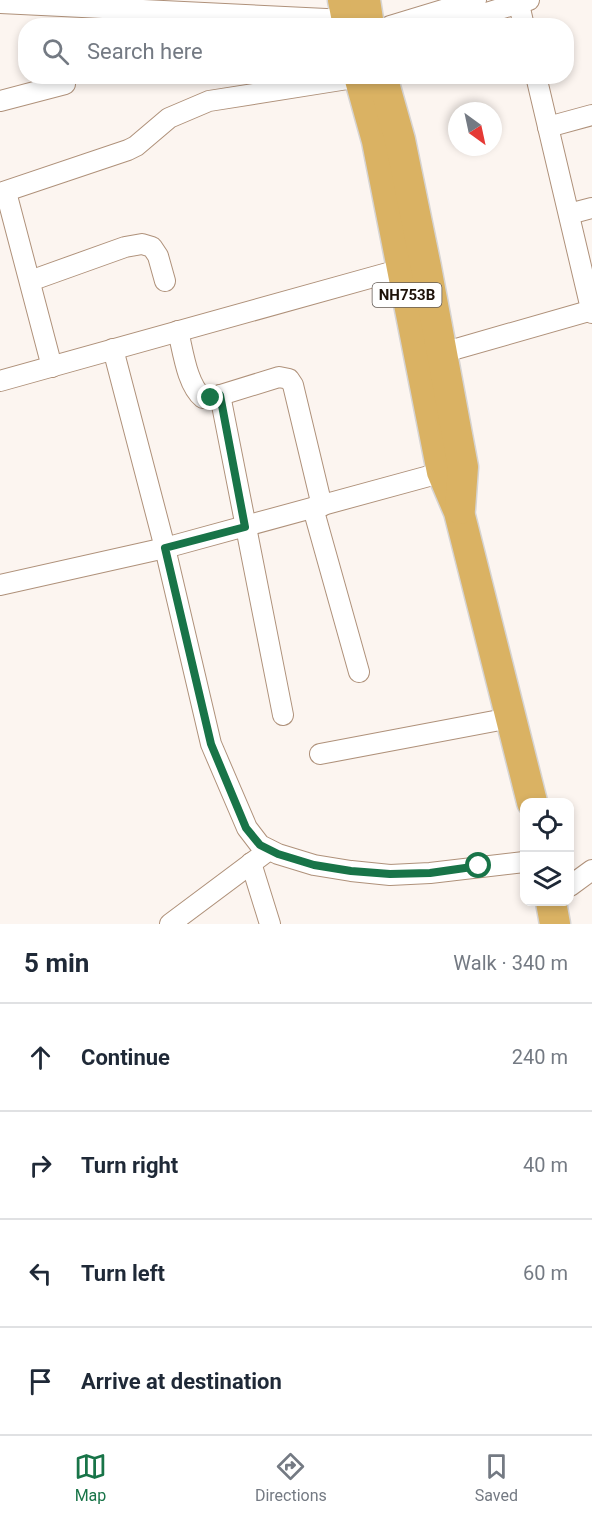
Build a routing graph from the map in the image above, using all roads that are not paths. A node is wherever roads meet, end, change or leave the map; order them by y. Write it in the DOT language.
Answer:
graph roads {
  1 [pos="476,0"];
  2 [pos="522,1"];
  3 [pos="0,3"];
  4 [pos="354,14"];
  5 [pos="416,18"];
  6 [pos="469,18"];
  7 [pos="523,18"];
  8 [pos="65,84"];
  9 [pos="315,84"];
  10 [pos="361,84"];
  11 [pos="384,84"];
  12 [pos="538,84"];
  13 [pos="0,101"];
  14 [pos="592,115"];
  15 [pos="548,127"];
  16 [pos="3,193"];
  17 [pos="592,208"];
  18 [pos="569,214"];
  19 [pos="402,269"];
  20 [pos="30,281"];
  21 [pos="165,281"];
  22 [pos="592,311"];
  23 [pos="178,331"];
  24 [pos="113,349"];
  25 [pos="442,352"];
  26 [pos="52,367"];
  27 [pos="0,381"];
  28 [pos="220,395"];
  29 [pos="452,470"];
  30 [pos="317,507"];
  31 [pos="245,527"];
  32 [pos="165,548"];
  33 [pos="0,585"];
  34 [pos="360,672"];
  35 [pos="283,715"];
  36 [pos="510,718"];
  37 [pos="320,754"];
  38 [pos="531,798"];
  39 [pos="269,850"];
  40 [pos="251,863"];
  41 [pos="520,863"];
  42 [pos="592,870"];
  43 [pos="574,883"];
  44 [pos="170,924"];
  45 [pos="270,924"];
  1 -- 5 [label="street"];
  2 -- 6 [label="street"];
  2 -- 7 [label="street"];
  3 -- 4 [label="street"];
  8 -- 13 [label="street"];
  9 -- 16 [label="street"];
  10 -- 19 [label="highway, NH753B"];
  11 -- 25 [label="highway, NH753B"];
  12 -- 15 [label="street"];
  14 -- 15 [label="street"];
  15 -- 18 [label="street"];
  16 -- 20 [label="street"];
  17 -- 18 [label="street"];
  18 -- 22 [label="street"];
  19 -- 23 [label="street"];
  19 -- 29 [label="highway, NH753B"];
  20 -- 21 [label="street"];
  20 -- 26 [label="street"];
  22 -- 25 [label="street"];
  23 -- 24 [label="street"];
  23 -- 28 [label="street"];
  24 -- 26 [label="street"];
  24 -- 32 [label="street"];
  25 -- 29 [label="highway, NH753B"];
  26 -- 27 [label="street"];
  28 -- 30 [label="street"];
  28 -- 31 [label="street"];
  29 -- 30 [label="street"];
  29 -- 36 [label="highway, NH753B"];
  30 -- 31 [label="street"];
  30 -- 34 [label="street"];
  31 -- 32 [label="street"];
  31 -- 35 [label="street"];
  32 -- 33 [label="street"];
  32 -- 39 [label="street"];
  36 -- 37 [label="street"];
  36 -- 38 [label="highway, NH753B"];
  39 -- 40 [label="street"];
  39 -- 41 [label="street"];
  40 -- 44 [label="street"];
  40 -- 45 [label="street"];
  42 -- 43 [label="street"];
}
